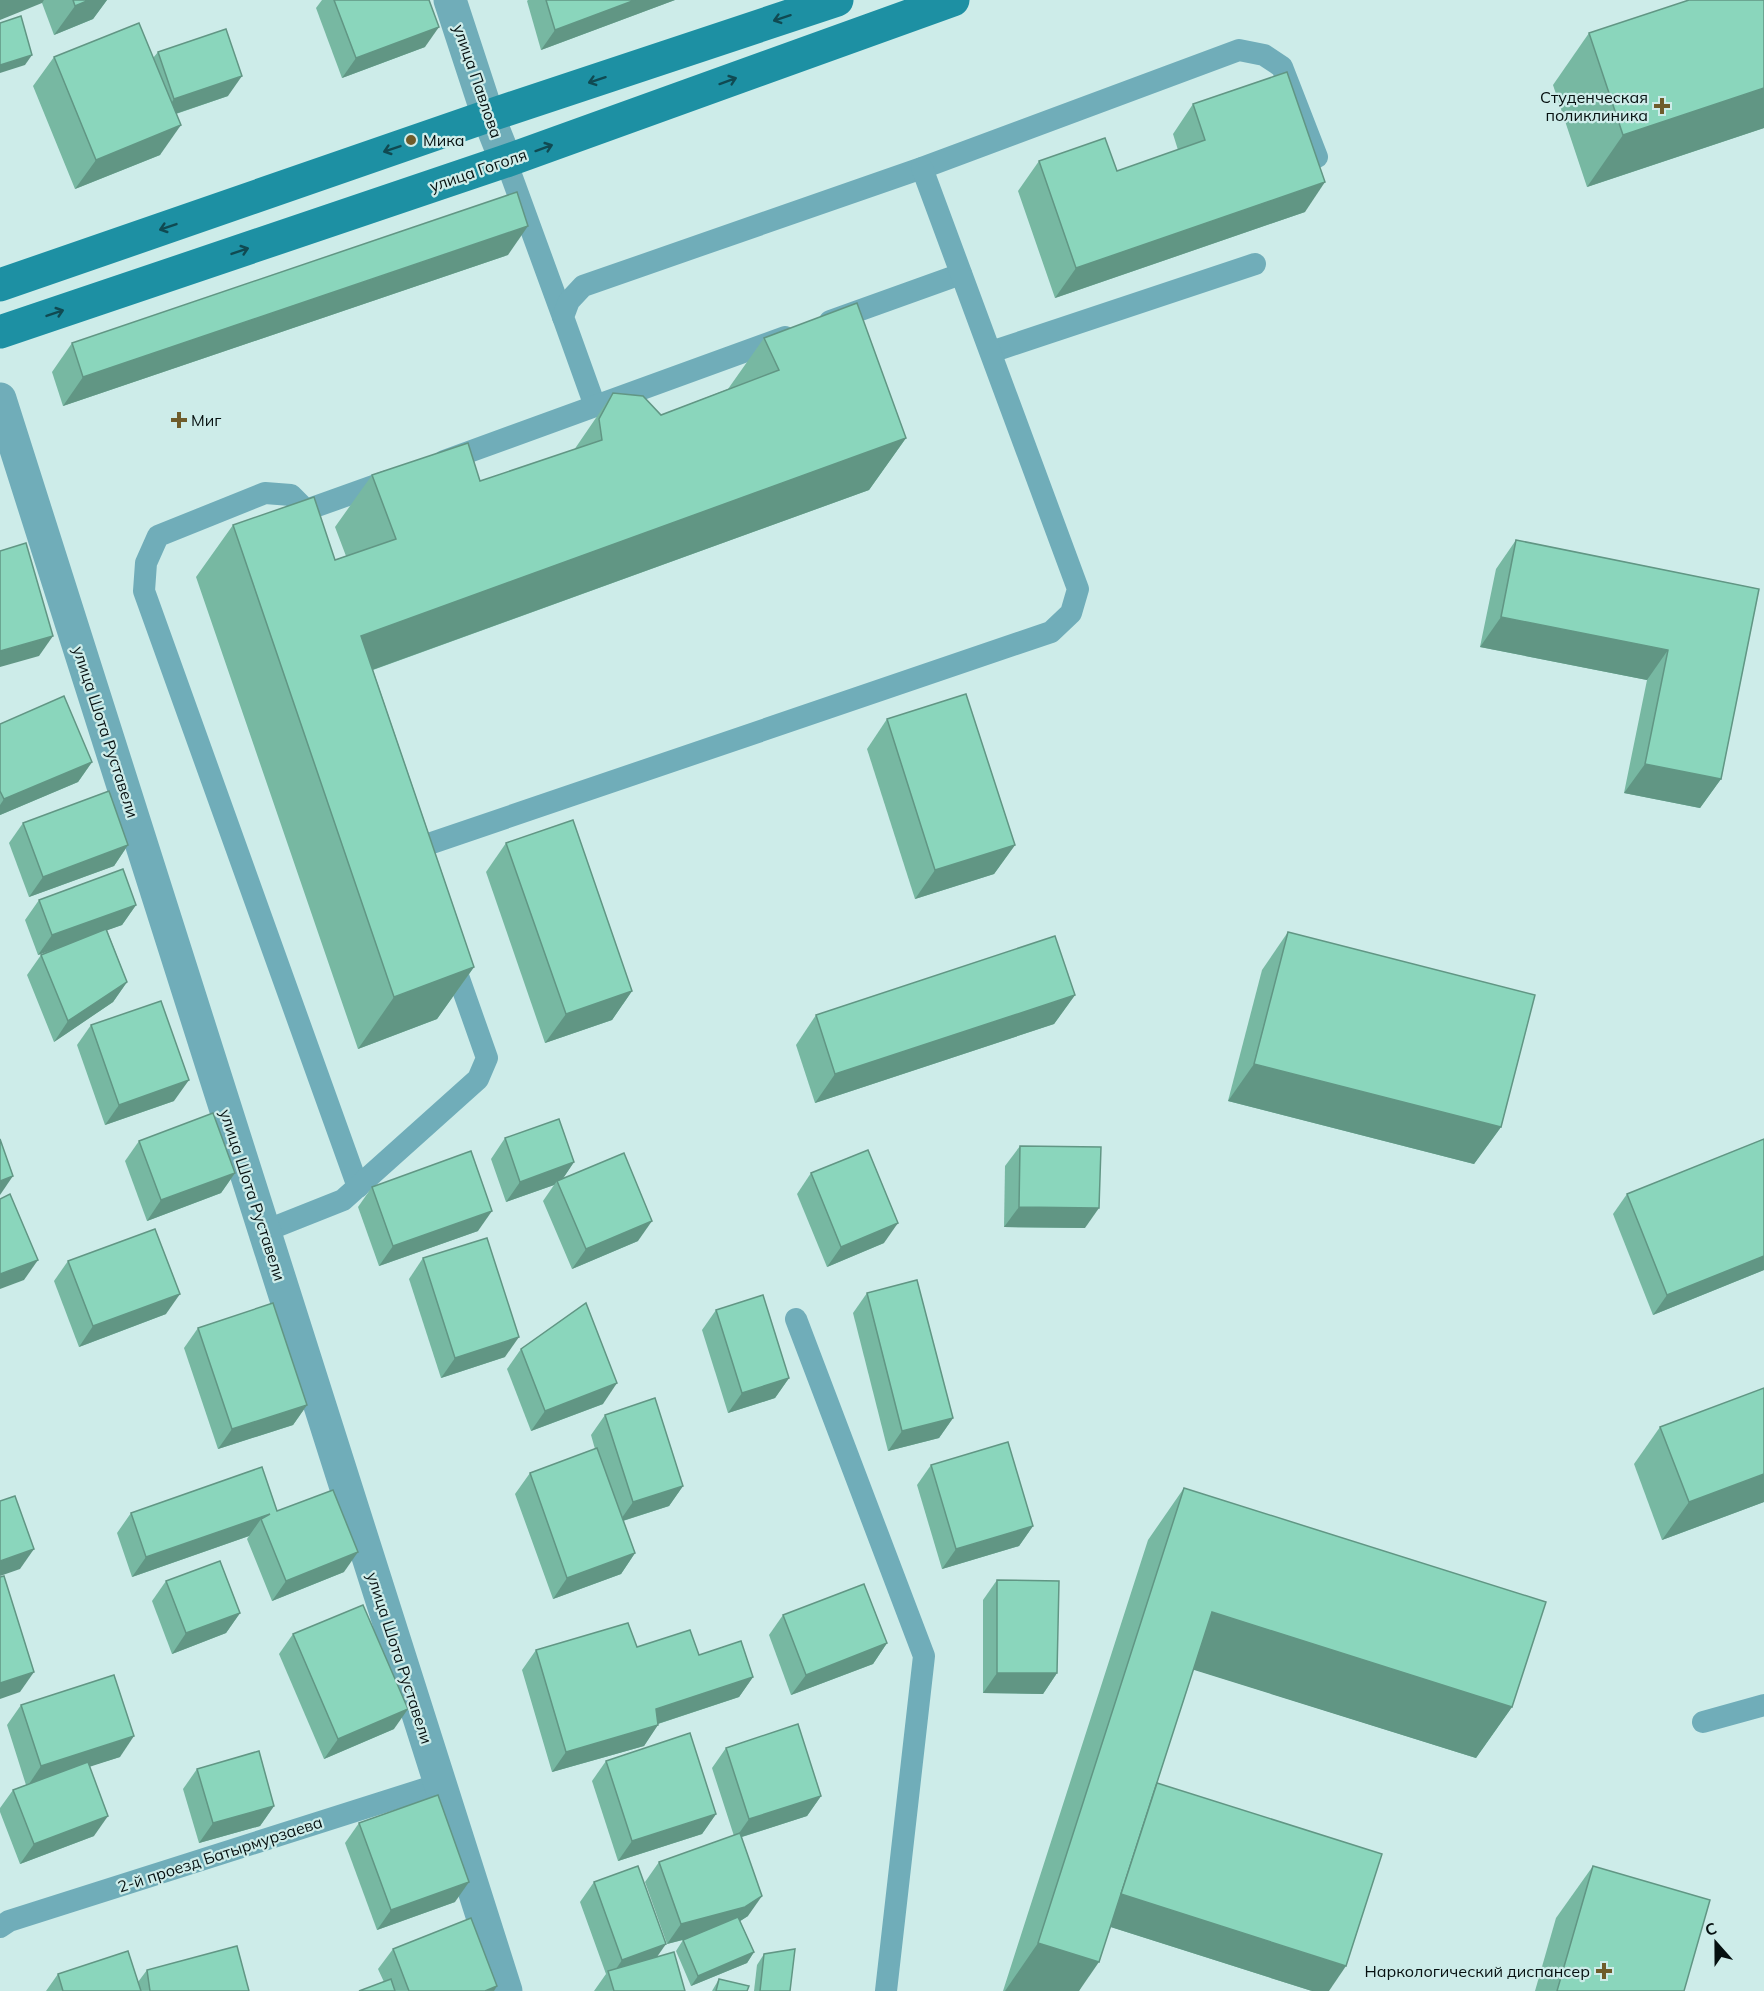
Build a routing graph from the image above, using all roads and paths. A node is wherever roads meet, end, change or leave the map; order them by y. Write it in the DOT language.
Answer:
graph roads {
  1 [pos="450,0"];
  2 [pos="837,0"];
  3 [pos="953,0"];
  4 [pos="488,116"];
  5 [pos="1317,157"];
  6 [pos="506,161"];
  7 [pos="922,168"];
  8 [pos="1255,264"];
  9 [pos="961,274"];
  10 [pos="0,285"];
  11 [pos="563,317"];
  12 [pos="0,332"];
  13 [pos="991,352"];
  14 [pos="0,399"];
  15 [pos="596,406"];
  16 [pos="429,466"];
  17 [pos="406,474"];
  18 [pos="406,827"];
  19 [pos="414,849"];
  20 [pos="421,871"];
  21 [pos="445,937"];
  22 [pos="358,1187"];
  23 [pos="265,1231"];
  24 [pos="796,1319"];
  25 [pos="1764,1705"];
  26 [pos="1703,1722"];
  27 [pos="440,1784"];
  28 [pos="0,1927"];
  29 [pos="506,1991"];
  30 [pos="886,1991"];
  1 -- 4 [label="street, улица Павлова"];
  2 -- 4 [label="street, one-way"];
  6 -- 3 [label="street, улица Гоголя, one-way"];
  4 -- 6 [label="street, улица Павлова"];
  4 -- 10 [label="street, one-way"];
  5 -- 7 [label="lane"];
  6 -- 11 [label="lane"];
  12 -- 6 [label="street, улица Гоголя, one-way"];
  7 -- 9 [label="lane"];
  7 -- 11 [label="lane"];
  8 -- 13 [label="lane"];
  9 -- 13 [label="lane"];
  9 -- 15 [label="lane"];
  11 -- 15 [label="lane"];
  13 -- 19 [label="lane"];
  14 -- 23 [label="street, улица Шота Руставели"];
  15 -- 16 [label="lane"];
  17 -- 22 [label="lane"];
  18 -- 19 [label="lane"];
  19 -- 20 [label="lane"];
  21 -- 22 [label="lane"];
  22 -- 23 [label="lane"];
  23 -- 27 [label="street, улица Шота Руставели"];
  24 -- 30 [label="lane"];
  25 -- 26 [label="lane"];
  27 -- 28 [label="lane, 2-й проезд Батырмурзаева"];
  27 -- 29 [label="street, улица Шота Руставели"];
}
